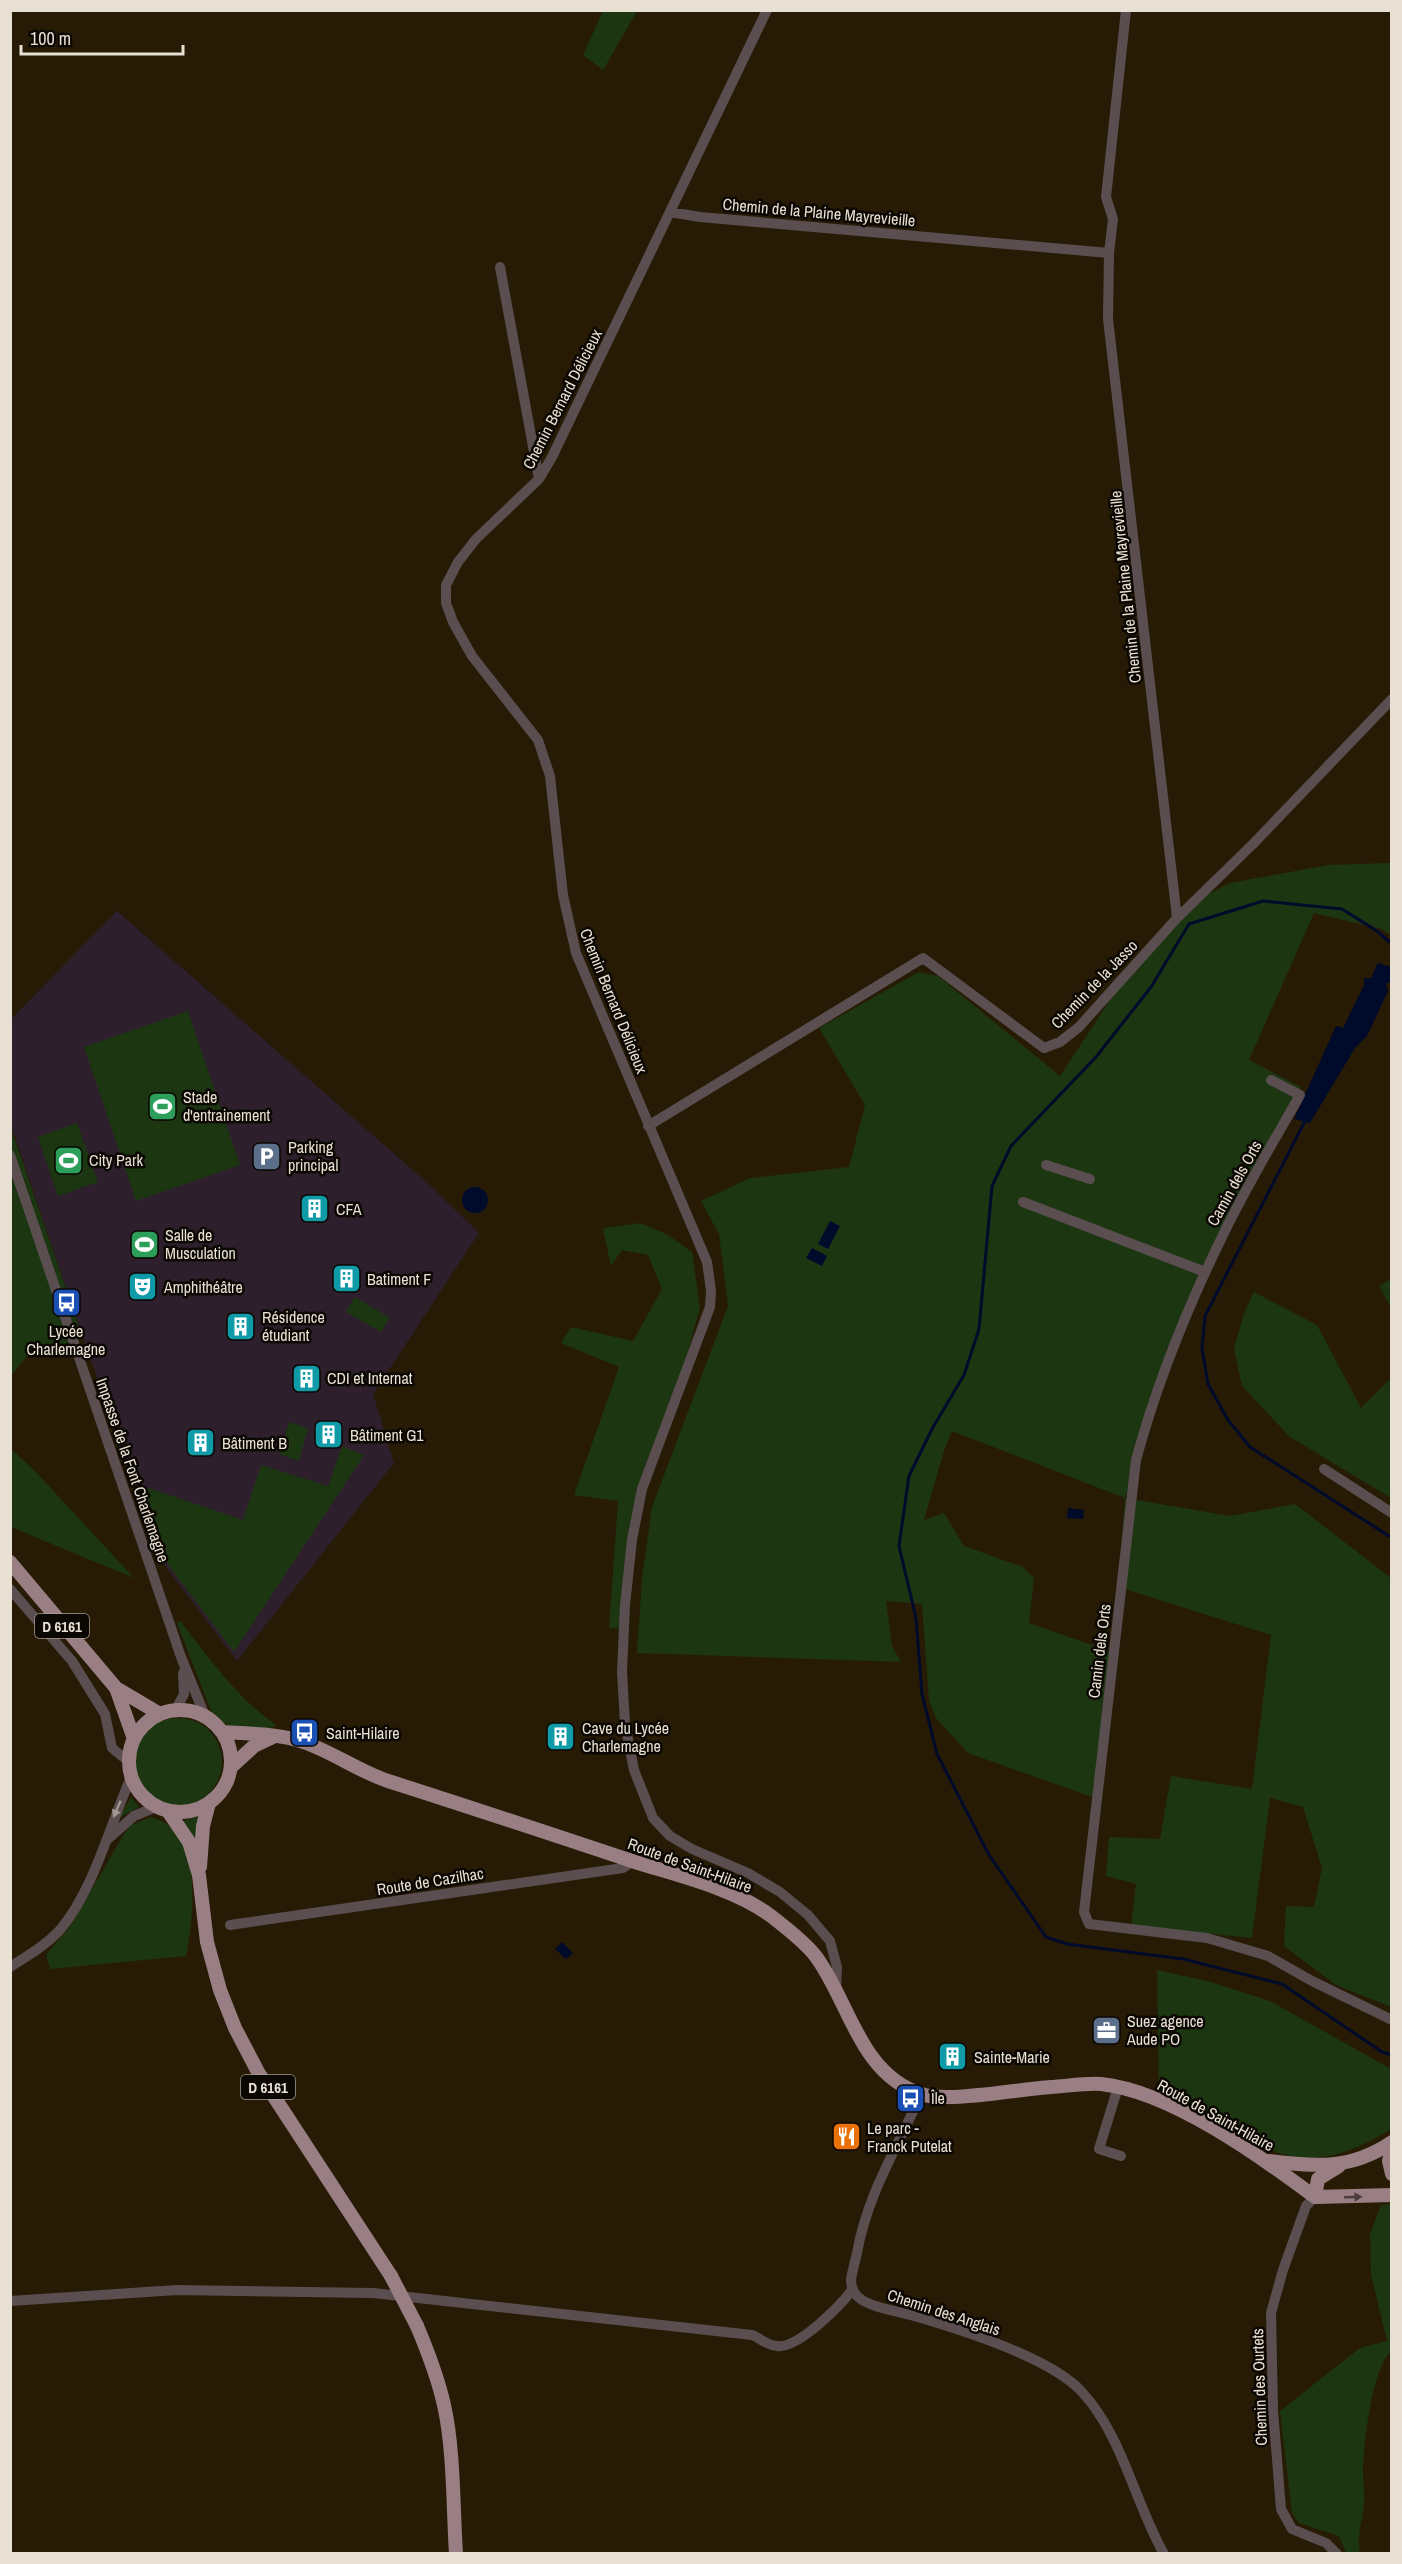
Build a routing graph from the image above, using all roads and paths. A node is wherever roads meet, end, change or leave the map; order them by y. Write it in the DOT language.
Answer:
graph roads {
  1 [pos="767,10"];
  2 [pos="1126,10"];
  3 [pos="670,212"];
  4 [pos="1109,253"];
  5 [pos="500,267"];
  6 [pos="539,479"];
  7 [pos="1392,699"];
  8 [pos="1177,918"];
  9 [pos="1272,1080"];
  10 [pos="648,1126"];
  11 [pos="10,1155"];
  12 [pos="1046,1165"];
  13 [pos="1090,1179"];
  14 [pos="1023,1203"];
  15 [pos="1205,1272"];
  16 [pos="1324,1469"];
  17 [pos="1392,1513"];
  18 [pos="10,1562"];
  19 [pos="10,1589"];
  20 [pos="181,1658"];
  21 [pos="116,1688"];
  22 [pos="176,1709"];
  23 [pos="160,1714"];
  24 [pos="205,1716"];
  25 [pos="223,1732"];
  26 [pos="277,1736"];
  27 [pos="134,1739"];
  28 [pos="129,1761"];
  29 [pos="231,1767"];
  30 [pos="131,1777"];
  31 [pos="209,1803"];
  32 [pos="162,1809"];
  33 [pos="106,1841"];
  34 [pos="633,1861"];
  35 [pos="200,1875"];
  36 [pos="230,1925"];
  37 [pos="10,1967"];
  38 [pos="836,1993"];
  39 [pos="1392,2020"];
  40 [pos="1118,2087"];
  41 [pos="921,2094"];
  42 [pos="1392,2142"];
  43 [pos="1392,2149"];
  44 [pos="1121,2156"];
  45 [pos="1267,2161"];
  46 [pos="1290,2164"];
  47 [pos="1342,2164"];
  48 [pos="1392,2174"];
  49 [pos="1392,2195"];
  50 [pos="1314,2197"];
  51 [pos="853,2289"];
  52 [pos="10,2301"];
  53 [pos="456,2553"];
  54 [pos="1164,2553"];
  55 [pos="1337,2553"];
  1 -- 3 [label="street, Chemin Bernard Délicieux"];
  2 -- 4 [label="street, Chemin de la Plaine Mayrevieille"];
  3 -- 4 [label="street, Chemin de la Plaine Mayrevieille"];
  3 -- 6 [label="street, Chemin Bernard Délicieux"];
  4 -- 8 [label="street, Chemin de la Plaine Mayrevieille"];
  5 -- 6 [label="street"];
  6 -- 10 [label="street, Chemin Bernard Délicieux"];
  7 -- 8 [label="street, Chemin de la Jasso"];
  8 -- 10 [label="street, Chemin de la Jasso"];
  9 -- 15 [label="street, Camin dels Orts"];
  10 -- 38 [label="street, Chemin Bernard Délicieux"];
  11 -- 20 [label="street, Impasse de la Font Charlemagne"];
  12 -- 13 [label="street"];
  14 -- 15 [label="street"];
  15 -- 39 [label="street, Camin dels Orts"];
  16 -- 17 [label="street"];
  18 -- 21 [label="main road, D 6161"];
  19 -- 28 [label="street"];
  20 -- 22 [label="street"];
  20 -- 24 [label="street"];
  21 -- 23 [label="main road, D 6161"];
  21 -- 27 [label="main road, D 6161"];
  22 -- 23 [label="main road"];
  22 -- 24 [label="main road"];
  23 -- 27 [label="main road"];
  24 -- 25 [label="main road"];
  25 -- 26 [label="main road, Route de Saint-Hilaire"];
  25 -- 29 [label="main road"];
  26 -- 29 [label="main road"];
  26 -- 34 [label="main road, Route de Saint-Hilaire"];
  27 -- 28 [label="main road"];
  28 -- 30 [label="main road"];
  29 -- 31 [label="main road"];
  30 -- 32 [label="main road"];
  30 -- 33 [label="street, one-way"];
  31 -- 32 [label="main road"];
  31 -- 35 [label="main road, D 6161"];
  32 -- 33 [label="street"];
  32 -- 35 [label="main road, D 6161"];
  33 -- 37 [label="street"];
  34 -- 36 [label="street, Route de Cazilhac"];
  34 -- 38 [label="main road, Route de Saint-Hilaire"];
  35 -- 53 [label="main road, D 6161, bridge"];
  38 -- 41 [label="main road, Route de Saint-Hilaire"];
  40 -- 41 [label="main road, Route de Saint-Hilaire"];
  40 -- 44 [label="street"];
  40 -- 45 [label="main road, Route de Saint-Hilaire"];
  41 -- 51 [label="street"];
  42 -- 47 [label="main road"];
  43 -- 48 [label="main road"];
  45 -- 46 [label="main road"];
  45 -- 50 [label="main road, Route de Saint-Hilaire"];
  46 -- 47 [label="main road"];
  46 -- 50 [label="main road"];
  47 -- 50 [label="main road"];
  50 -- 49 [label="main road, one-way"];
  50 -- 55 [label="street, Chemin des Ourtets"];
  51 -- 52 [label="street"];
  51 -- 54 [label="street, Chemin des Anglais"];
}
